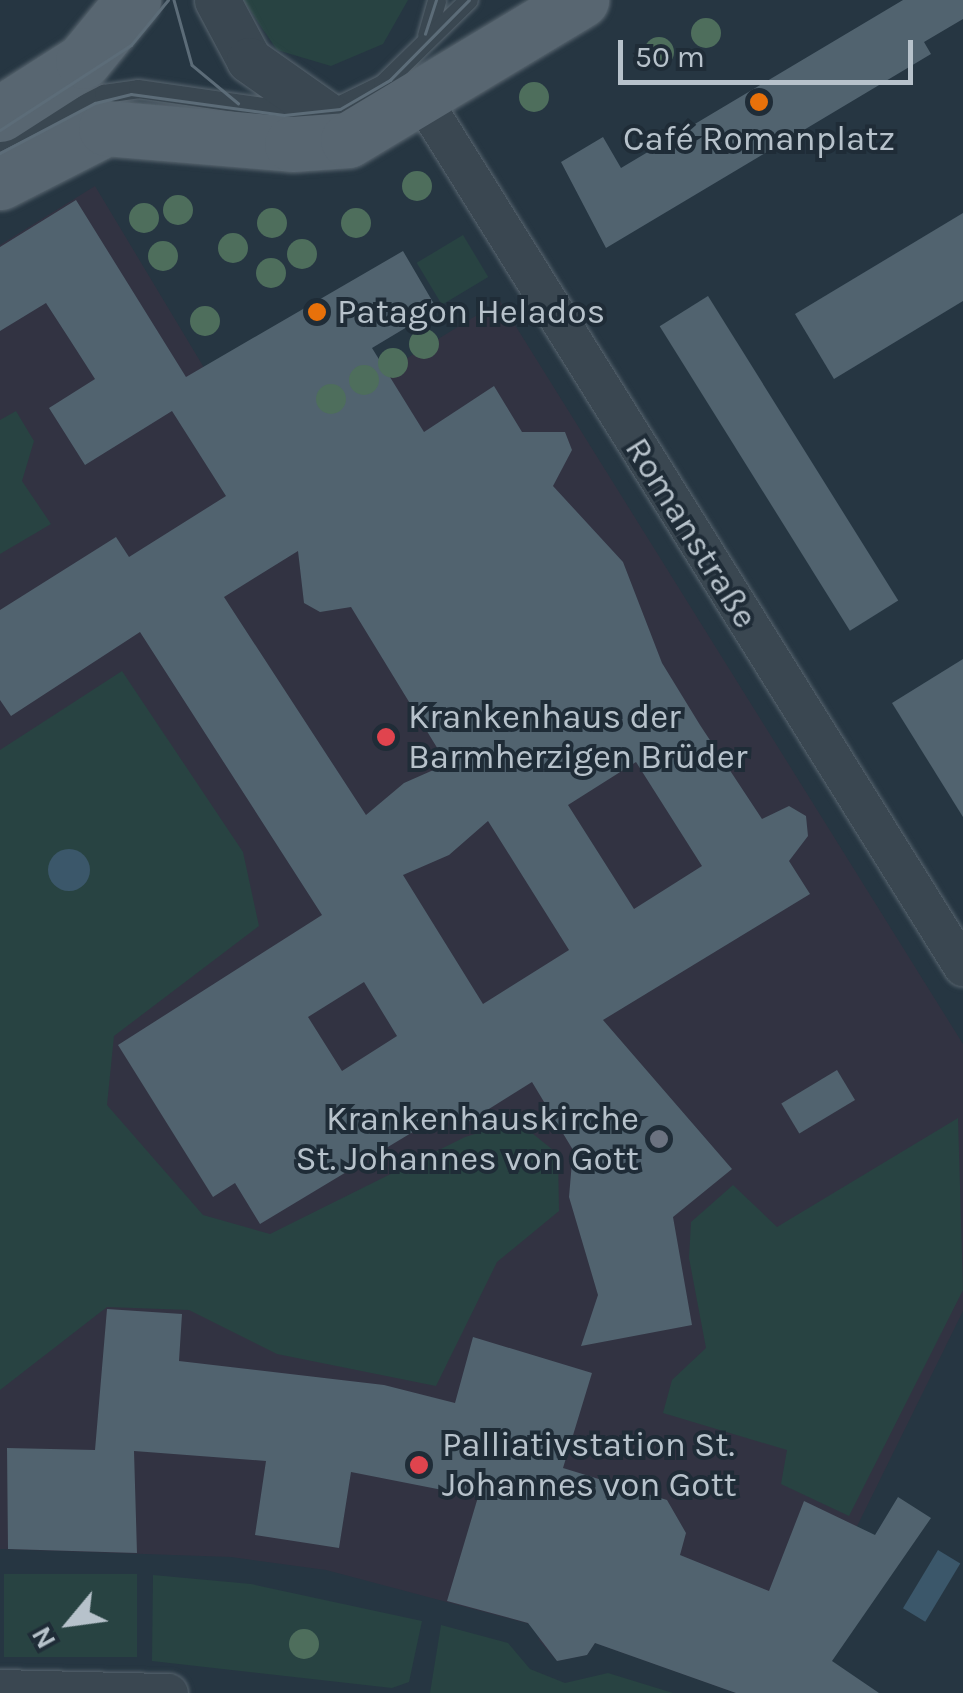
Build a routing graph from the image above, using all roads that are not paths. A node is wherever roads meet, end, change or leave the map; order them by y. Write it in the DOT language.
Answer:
graph roads {
  1 [pos="132,0"];
  2 [pos="217,0"];
  3 [pos="437,0"];
  4 [pos="469,0"];
  5 [pos="580,0"];
  6 [pos="424,42"];
  7 [pos="422,99"];
  8 [pos="26,116"];
  9 [pos="126,126"];
  10 [pos="324,131"];
  11 [pos="0,147"];
  12 [pos="0,182"];
  13 [pos="963,967"];
  14 [pos="0,1689"];
  15 [pos="169,1693"];
  1 -- 8 [label="main road"];
  2 -- 10 [label="street"];
  3 -- 6 [label="lane"];
  4 -- 6 [label="lane"];
  5 -- 7 [label="main road"];
  6 -- 7 [label="lane"];
  6 -- 10 [label="lane"];
  7 -- 10 [label="main road"];
  7 -- 13 [label="street, Romanstraße"];
  8 -- 9 [label="lane"];
  8 -- 10 [label="lane"];
  8 -- 11 [label="lane"];
  9 -- 10 [label="main road"];
  9 -- 12 [label="main road"];
  14 -- 15 [label="street"];
}
